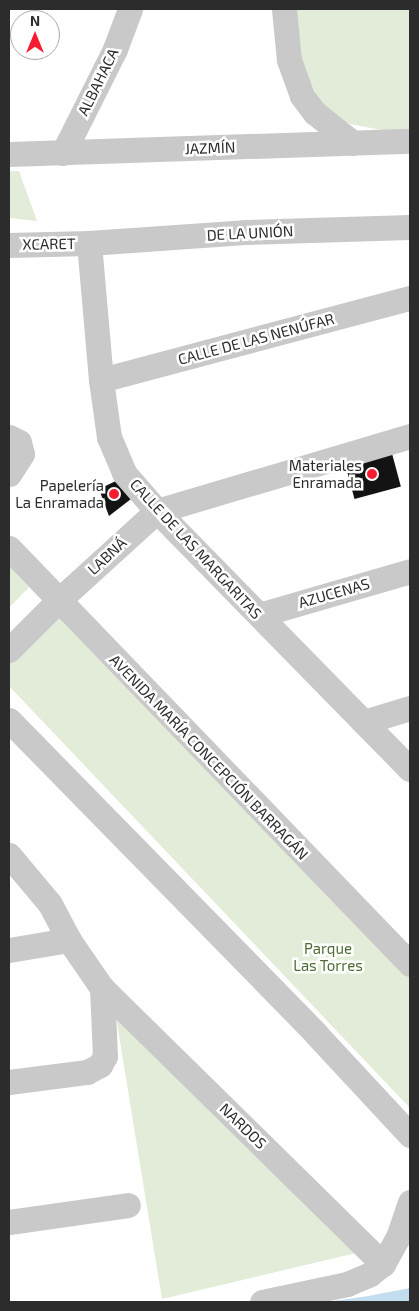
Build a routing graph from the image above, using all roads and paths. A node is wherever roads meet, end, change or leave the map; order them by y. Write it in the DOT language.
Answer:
graph roads {
  1 [pos="130,9"];
  2 [pos="284,9"];
  3 [pos="410,141"];
  4 [pos="353,143"];
  5 [pos="64,153"];
  6 [pos="9,154"];
  7 [pos="410,227"];
  8 [pos="90,243"];
  9 [pos="9,245"];
  10 [pos="410,298"];
  11 [pos="101,380"];
  12 [pos="410,436"];
  13 [pos="9,437"];
  14 [pos="9,474"];
  15 [pos="156,511"];
  16 [pos="9,548"];
  17 [pos="410,571"];
  18 [pos="58,601"];
  19 [pos="259,616"];
  20 [pos="9,650"];
  21 [pos="410,708"];
  22 [pos="9,720"];
  23 [pos="364,722"];
  24 [pos="410,769"];
  25 [pos="9,855"];
  26 [pos="69,940"];
  27 [pos="9,950"];
  28 [pos="410,964"];
  29 [pos="102,988"];
  30 [pos="9,1082"];
  31 [pos="410,1135"];
  32 [pos="410,1202"];
  33 [pos="128,1205"];
  34 [pos="9,1222"];
  35 [pos="383,1264"];
  36 [pos="262,1302"];
  1 -- 5 [label="street, ALBAHACA"];
  2 -- 4 [label="street"];
  3 -- 4 [label="street, JAZMÍN"];
  4 -- 5 [label="street, JAZMÍN"];
  5 -- 6 [label="street, JAZMÍN"];
  7 -- 8 [label="street, DE LA UNIÓN"];
  8 -- 9 [label="street, XCARET"];
  8 -- 11 [label="street, CALLE DE LAS MARGARITAS"];
  10 -- 11 [label="street, CALLE DE LAS NENÚFAR"];
  11 -- 15 [label="street, CALLE DE LAS MARGARITAS"];
  12 -- 15 [label="street"];
  13 -- 14 [label="street"];
  15 -- 18 [label="street, LABNÁ"];
  15 -- 19 [label="street, CALLE DE LAS MARGARITAS"];
  16 -- 18 [label="street, AVENIDA MARÍA CONCEPCIÓN BARRAGÁN"];
  17 -- 19 [label="street, AZUCENAS"];
  18 -- 20 [label="street, LABNÁ"];
  18 -- 28 [label="street, AVENIDA MARÍA CONCEPCIÓN BARRAGÁN"];
  19 -- 23 [label="street, CALLE DE LAS MARGARITAS"];
  21 -- 23 [label="street"];
  22 -- 31 [label="street"];
  23 -- 24 [label="street, CALLE DE LAS MARGARITAS"];
  25 -- 26 [label="street, NARDOS"];
  26 -- 27 [label="street"];
  26 -- 29 [label="street, NARDOS"];
  29 -- 30 [label="street"];
  29 -- 35 [label="street, NARDOS"];
  32 -- 35 [label="street"];
  33 -- 34 [label="street"];
  35 -- 36 [label="street"];
}
